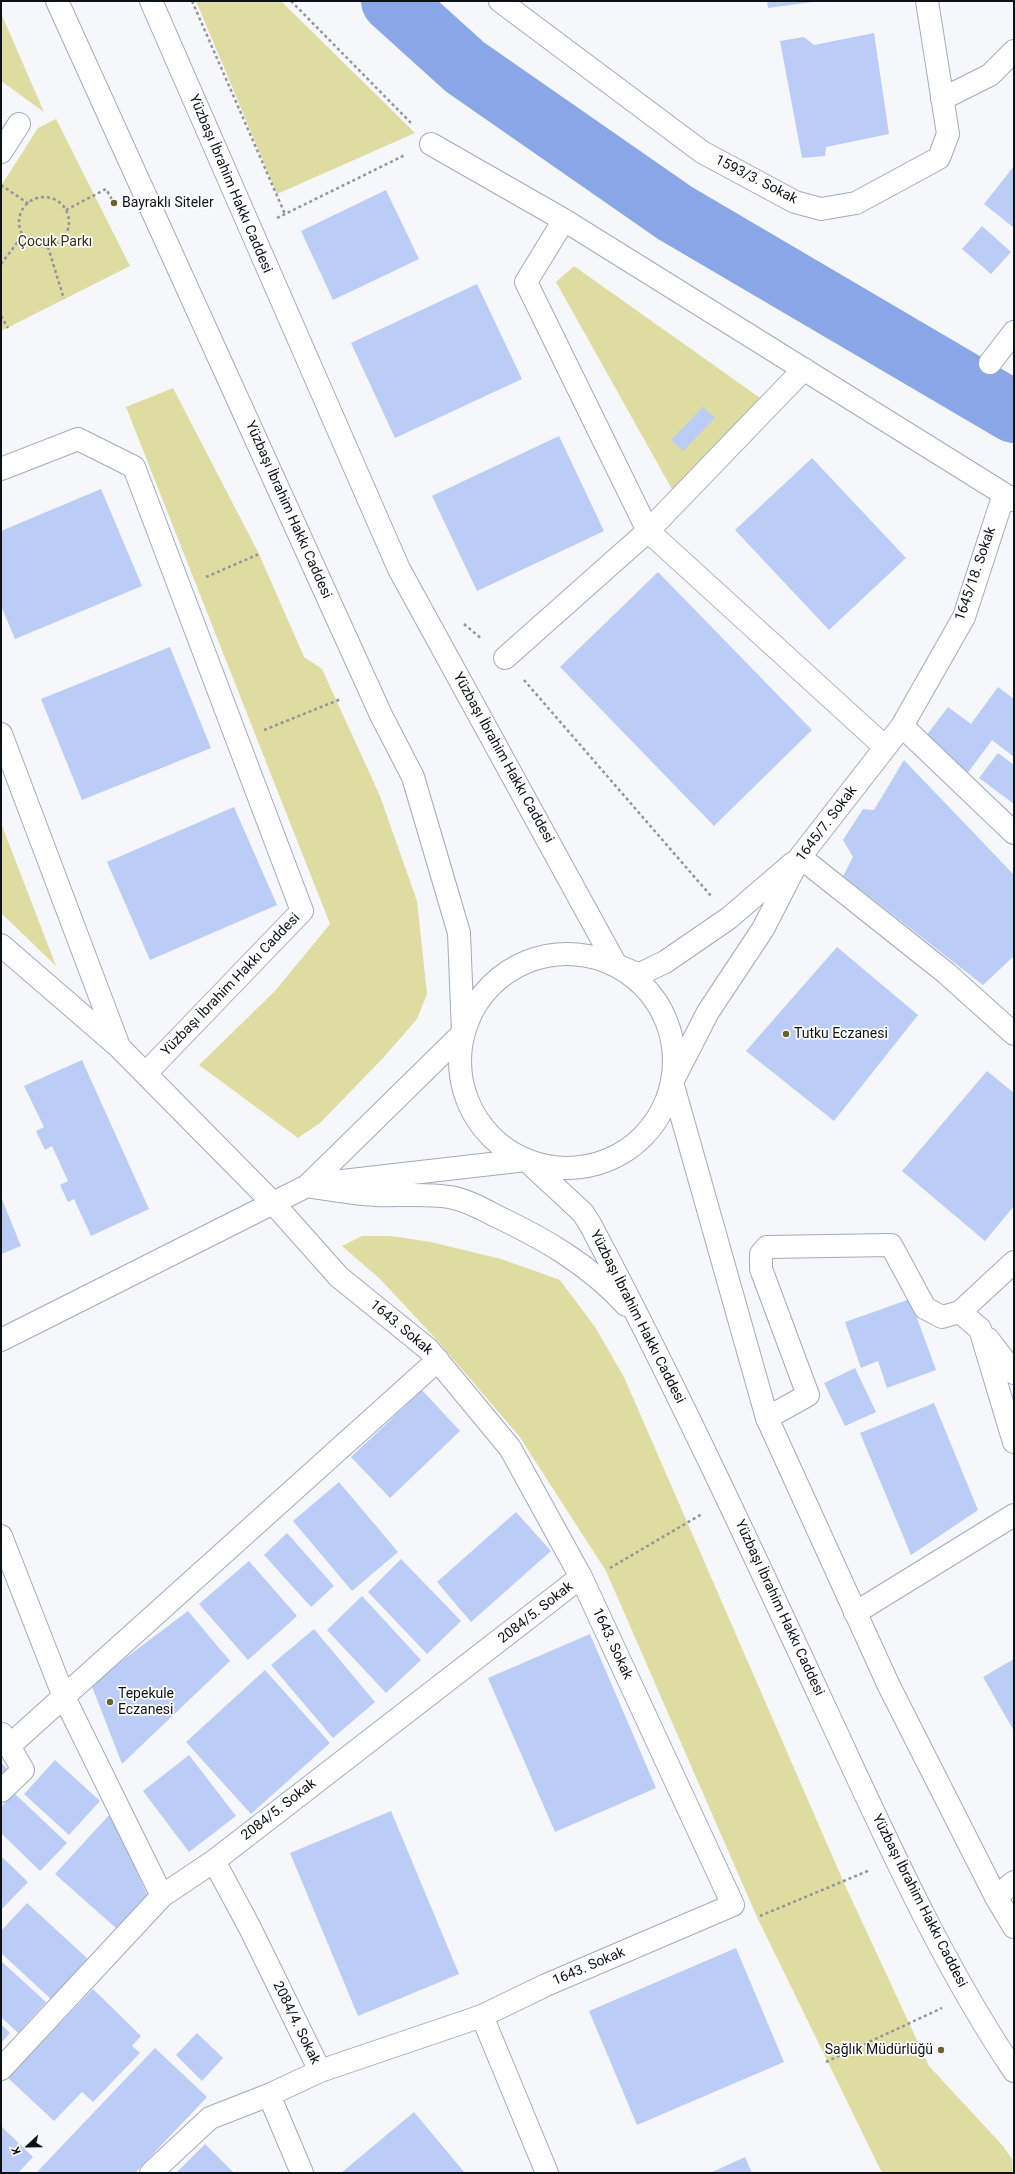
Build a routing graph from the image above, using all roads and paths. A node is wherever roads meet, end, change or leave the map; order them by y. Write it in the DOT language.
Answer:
graph roads {
  1 [pos="57,1"];
  2 [pos="151,1"];
  3 [pos="192,1"];
  4 [pos="291,1"];
  5 [pos="500,1"];
  6 [pos="927,1"];
  7 [pos="1014,51"];
  8 [pos="942,99"];
  9 [pos="19,124"];
  10 [pos="431,144"];
  11 [pos="1,152"];
  12 [pos="396,160"];
  13 [pos="1,185"];
  14 [pos="114,203"];
  15 [pos="28,204"];
  16 [pos="66,210"];
  17 [pos="285,214"];
  18 [pos="564,220"];
  19 [pos="250,230"];
  20 [pos="23,235"];
  21 [pos="48,247"];
  22 [pos="1,264"];
  23 [pos="64,299"];
  24 [pos="1,316"];
  25 [pos="8,328"];
  26 [pos="1014,332"];
  27 [pos="990,363"];
  28 [pos="804,369"];
  29 [pos="1,469"];
  30 [pos="1009,497"];
  31 [pos="648,531"];
  32 [pos="259,554"];
  33 [pos="179,588"];
  34 [pos="458,619"];
  35 [pos="505,658"];
  36 [pos="369,688"];
  37 [pos="902,726"];
  38 [pos="1,734"];
  39 [pos="237,739"];
  40 [pos="886,748"];
  41 [pos="1014,833"];
  42 [pos="800,857"];
  43 [pos="729,918"];
  44 [pos="1,945"];
  45 [pos="616,965"];
  46 [pos="463,1033"];
  47 [pos="1014,1034"];
  48 [pos="119,1046"];
  49 [pos="146,1074"];
  50 [pos="672,1082"];
  51 [pos="526,1160"];
  52 [pos="307,1186"];
  53 [pos="274,1204"];
  54 [pos="1014,1262"];
  55 [pos="960,1312"];
  56 [pos="642,1324"];
  57 [pos="980,1329"];
  58 [pos="1,1340"];
  59 [pos="438,1360"];
  60 [pos="1014,1373"];
  61 [pos="767,1418"];
  62 [pos="1014,1442"];
  63 [pos="728,1500"];
  64 [pos="1014,1515"];
  65 [pos="1,1536"];
  66 [pos="581,1577"];
  67 [pos="855,1613"];
  68 [pos="64,1697"];
  69 [pos="5,1740"];
  70 [pos="1,1791"];
  71 [pos="896,1859"];
  72 [pos="214,1861"];
  73 [pos="1014,1882"];
  74 [pos="162,1896"];
  75 [pos="996,1897"];
  76 [pos="733,1905"];
  77 [pos="1014,1927"];
  78 [pos="967,1996"];
  79 [pos="482,2016"];
  80 [pos="826,2062"];
  81 [pos="1,2069"];
  82 [pos="320,2071"];
  83 [pos="1014,2071"];
  84 [pos="269,2095"];
  85 [pos="151,2173"];
  86 [pos="302,2173"];
  87 [pos="547,2173"];
  1 -- 36 [label="street, Yüzbaşı İbrahim Hakkı Caddesi"];
  2 -- 19 [label="street, Yüzbaşı İbrahim Hakkı Caddesi"];
  3 -- 17 [label="path"];
  4 -- 10 [label="path"];
  5 -- 8 [label="street, 1593/3. Sokak"];
  6 -- 8 [label="street, 1593/3. Sokak"];
  7 -- 8 [label="street"];
  9 -- 11 [label="street"];
  10 -- 18 [label="street"];
  12 -- 17 [label="path"];
  13 -- 15 [label="path"];
  14 -- 16 [label="path"];
  15 -- 16 [label="path"];
  15 -- 20 [label="path"];
  16 -- 21 [label="path"];
  17 -- 19 [label="path"];
  18 -- 28 [label="street"];
  18 -- 31 [label="street"];
  19 -- 45 [label="street, Yüzbaşı İbrahim Hakkı Caddesi"];
  20 -- 21 [label="path"];
  20 -- 22 [label="path"];
  21 -- 23 [label="path"];
  24 -- 25 [label="path"];
  26 -- 27 [label="street"];
  28 -- 30 [label="street"];
  28 -- 31 [label="street"];
  29 -- 33 [label="street, Yüzbaşı İbrahim Hakkı Caddesi"];
  30 -- 37 [label="street, 1645/18. Sokak"];
  31 -- 35 [label="street"];
  31 -- 40 [label="street"];
  32 -- 33 [label="path"];
  33 -- 39 [label="street, Yüzbaşı İbrahim Hakkı Caddesi"];
  34 -- 35 [label="path"];
  35 -- 43 [label="path"];
  36 -- 39 [label="path"];
  36 -- 46 [label="street, Yüzbaşı İbrahim Hakkı Caddesi"];
  37 -- 40 [label="street, 1645/7. Sokak"];
  37 -- 41 [label="street"];
  38 -- 48 [label="street"];
  39 -- 49 [label="street, Yüzbaşı İbrahim Hakkı Caddesi"];
  40 -- 42 [label="street, 1645/7. Sokak"];
  42 -- 43 [label="street"];
  42 -- 47 [label="street"];
  42 -- 50 [label="street, 1645/7. Sokak"];
  43 -- 45 [label="street"];
  44 -- 48 [label="street, 1643. Sokak"];
  45 -- 46 [label="street"];
  45 -- 50 [label="street"];
  46 -- 51 [label="street"];
  46 -- 52 [label="street"];
  48 -- 49 [label="street, 1643. Sokak"];
  49 -- 53 [label="street, 1643. Sokak"];
  50 -- 51 [label="street"];
  50 -- 61 [label="street"];
  51 -- 52 [label="street"];
  51 -- 56 [label="street, Yüzbaşı İbrahim Hakkı Caddesi"];
  52 -- 53 [label="street"];
  52 -- 56 [label="street"];
  53 -- 58 [label="street"];
  53 -- 59 [label="street, 1643. Sokak"];
  54 -- 55 [label="street"];
  55 -- 57 [label="street"];
  55 -- 61 [label="street"];
  56 -- 63 [label="street, Yüzbaşı İbrahim Hakkı Caddesi"];
  57 -- 60 [label="street"];
  57 -- 62 [label="street"];
  59 -- 66 [label="street, 1643. Sokak"];
  59 -- 68 [label="street"];
  61 -- 67 [label="street"];
  63 -- 66 [label="path"];
  63 -- 71 [label="street, Yüzbaşı İbrahim Hakkı Caddesi"];
  64 -- 67 [label="street"];
  65 -- 68 [label="street"];
  66 -- 72 [label="street, 2084/5. Sokak"];
  66 -- 76 [label="street, 1643. Sokak"];
  67 -- 75 [label="street"];
  68 -- 69 [label="street"];
  68 -- 74 [label="street"];
  69 -- 70 [label="street"];
  71 -- 76 [label="path"];
  71 -- 78 [label="street, Yüzbaşı İbrahim Hakkı Caddesi"];
  72 -- 74 [label="street, 2084/5. Sokak"];
  72 -- 82 [label="street, 2084/4. Sokak"];
  73 -- 75 [label="street"];
  74 -- 81 [label="street, 2084/5. Sokak"];
  75 -- 77 [label="street"];
  76 -- 79 [label="street, 1643. Sokak"];
  78 -- 80 [label="path"];
  78 -- 83 [label="street, Yüzbaşı İbrahim Hakkı Caddesi"];
  79 -- 82 [label="street, 1643. Sokak"];
  79 -- 87 [label="street"];
  82 -- 84 [label="street, 2084/4. Sokak"];
  84 -- 85 [label="street, 2084/4. Sokak"];
  84 -- 86 [label="street"];
}
